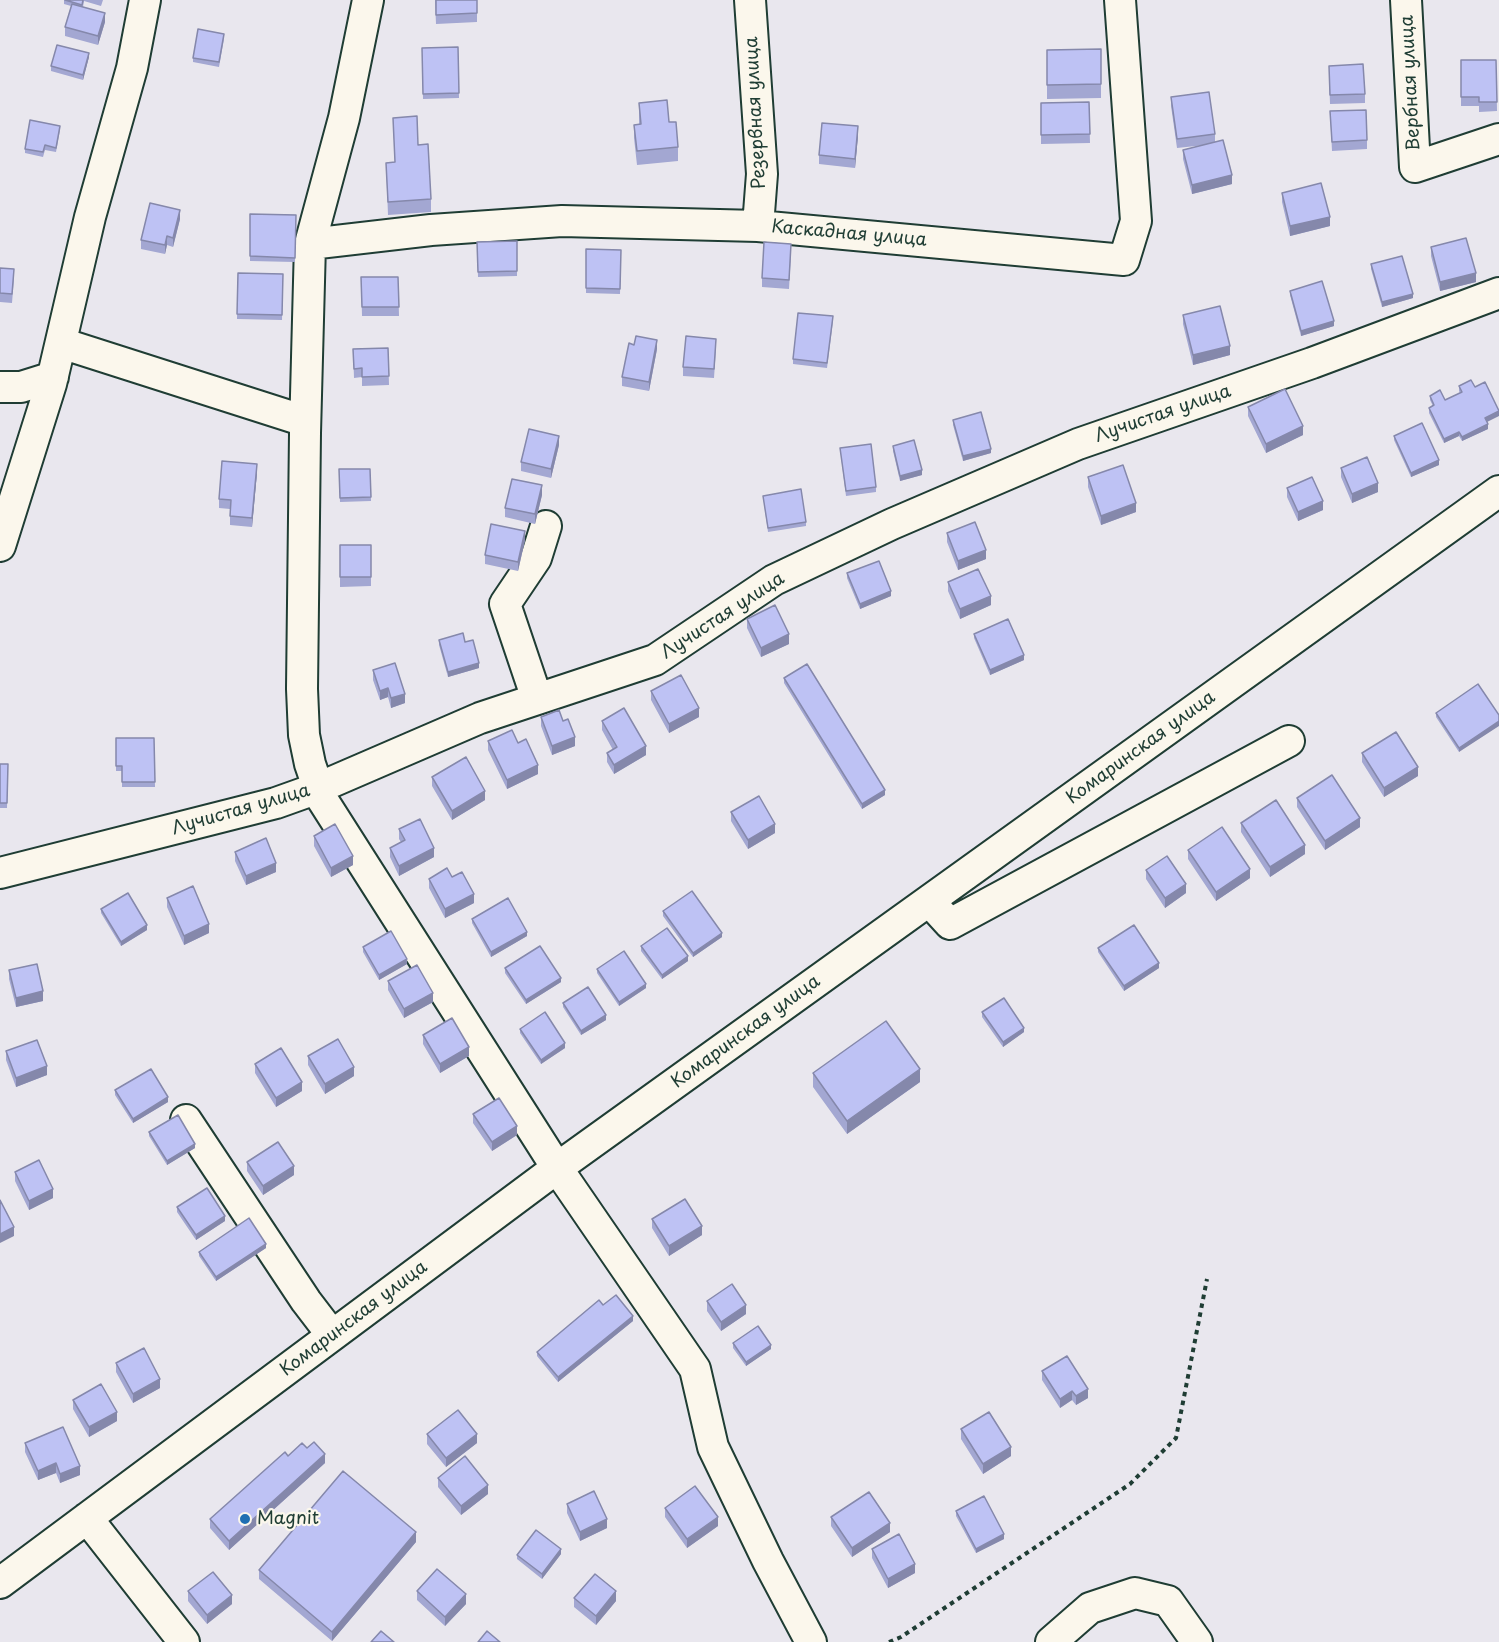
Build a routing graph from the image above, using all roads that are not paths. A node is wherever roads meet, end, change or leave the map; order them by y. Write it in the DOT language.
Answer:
graph roads {
  1 [pos="145,0"];
  2 [pos="368,0"];
  3 [pos="750,0"];
  4 [pos="1120,0"];
  5 [pos="1406,0"];
  6 [pos="1499,140"];
  7 [pos="758,226"];
  8 [pos="310,244"];
  9 [pos="1499,293"];
  10 [pos="61,343"];
  11 [pos="53,377"];
  12 [pos="0,387"];
  13 [pos="305,421"];
  14 [pos="1499,491"];
  15 [pos="546,526"];
  16 [pos="0,546"];
  17 [pos="537,699"];
  18 [pos="1289,741"];
  19 [pos="318,788"];
  20 [pos="0,873"];
  21 [pos="928,901"];
  22 [pos="186,1120"];
  23 [pos="557,1168"];
  24 [pos="332,1335"];
  25 [pos="87,1518"];
  26 [pos="0,1583"];
  27 [pos="184,1642"];
  28 [pos="811,1642"];
  29 [pos="1051,1642"];
  30 [pos="1197,1642"];
  1 -- 10 [label="street"];
  2 -- 8 [label="street"];
  3 -- 7 [label="street, Резервная улица"];
  4 -- 7 [label="street, Каскадная улица"];
  5 -- 6 [label="street, Вербная улица"];
  7 -- 8 [label="street, Каскадная улица"];
  8 -- 13 [label="street"];
  9 -- 17 [label="street, Лучистая улица"];
  10 -- 11 [label="street"];
  10 -- 13 [label="street"];
  11 -- 12 [label="street"];
  11 -- 16 [label="street"];
  13 -- 19 [label="street"];
  14 -- 21 [label="street, Комаринская улица"];
  15 -- 17 [label="street"];
  17 -- 19 [label="street, Лучистая улица"];
  18 -- 21 [label="street"];
  19 -- 20 [label="street, Лучистая улица"];
  19 -- 23 [label="street"];
  21 -- 23 [label="street, Комаринская улица"];
  22 -- 24 [label="street"];
  23 -- 24 [label="street, Комаринская улица"];
  23 -- 28 [label="street"];
  24 -- 25 [label="street, Комаринская улица"];
  25 -- 26 [label="street, Комаринская улица"];
  25 -- 27 [label="street"];
  29 -- 30 [label="street"];
}
